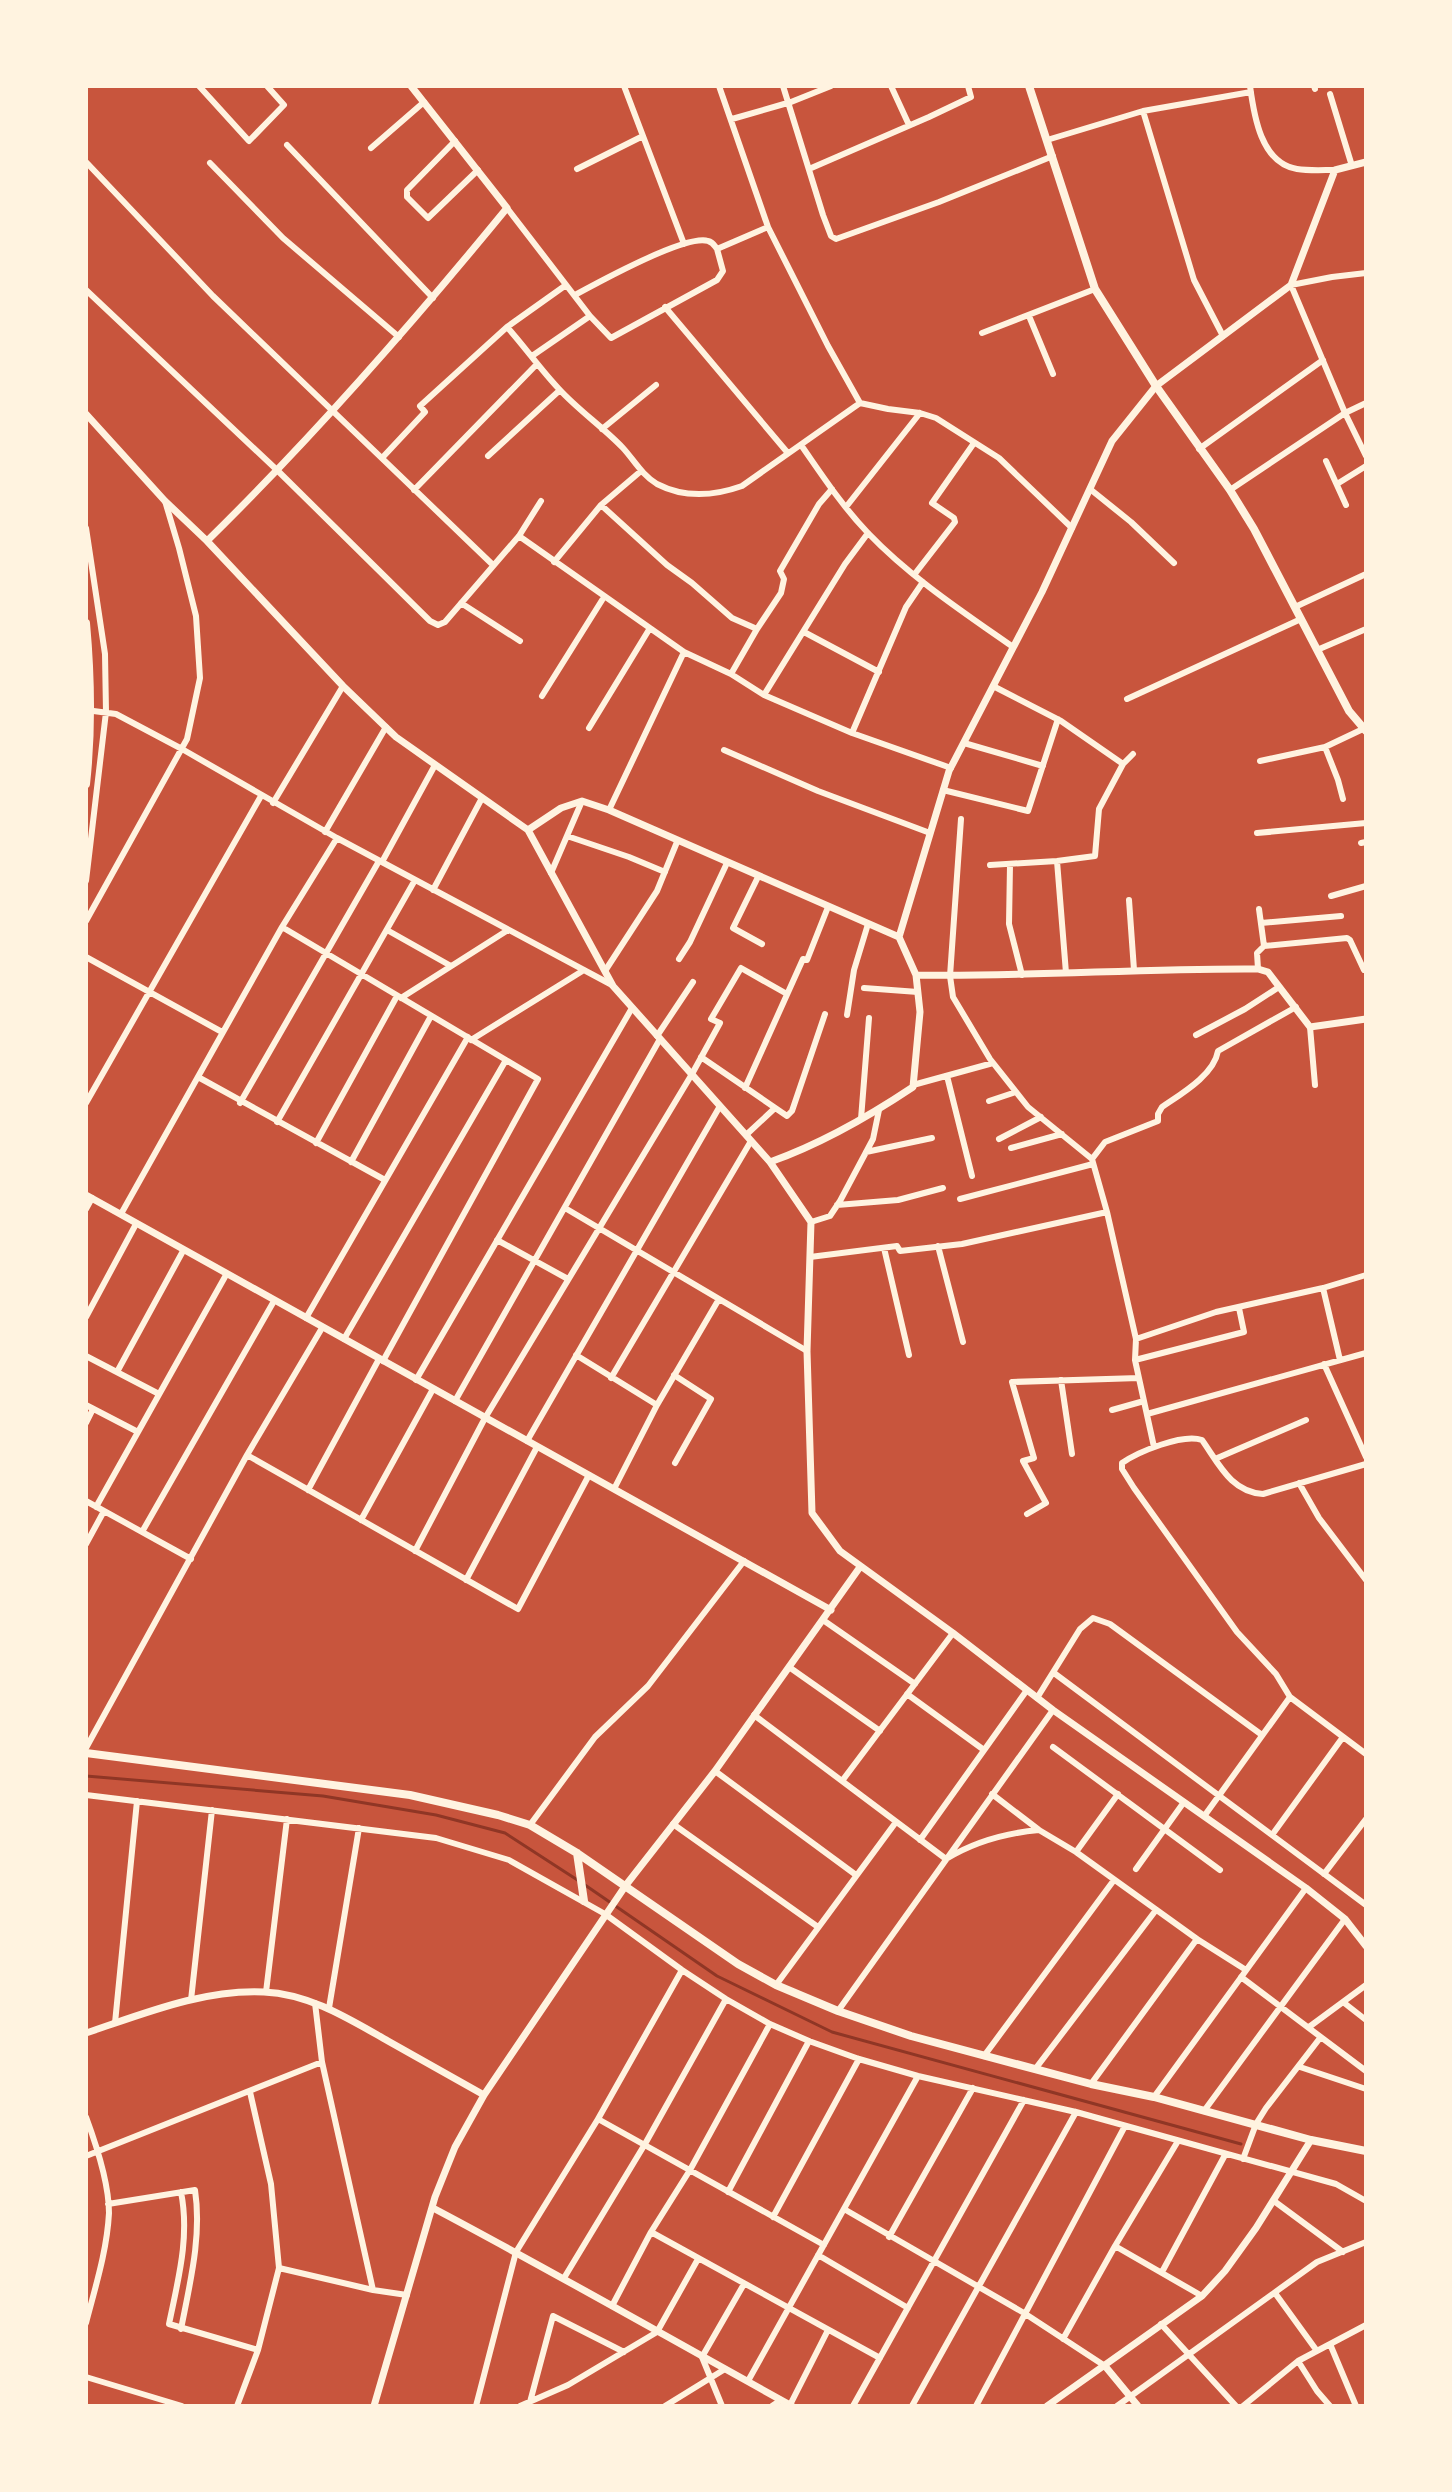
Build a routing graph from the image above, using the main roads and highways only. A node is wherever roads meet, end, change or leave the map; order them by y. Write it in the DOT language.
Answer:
graph roads {
  1 [pos="1029,86"];
  2 [pos="86,623"];
  3 [pos="89,710"];
  4 [pos="1364,730"];
  5 [pos="86,784"];
  6 [pos="86,1751"];
  7 [pos="577,1853"];
  8 [pos="583,1900"];
  9 [pos="1366,2151"];
  1 -- 4 [label="main road"];
  2 -- 3 [label="main road"];
  3 -- 5 [label="main road"];
  6 -- 7 [label="main road"];
  7 -- 8 [label="main road"];
  7 -- 9 [label="main road"];
}
